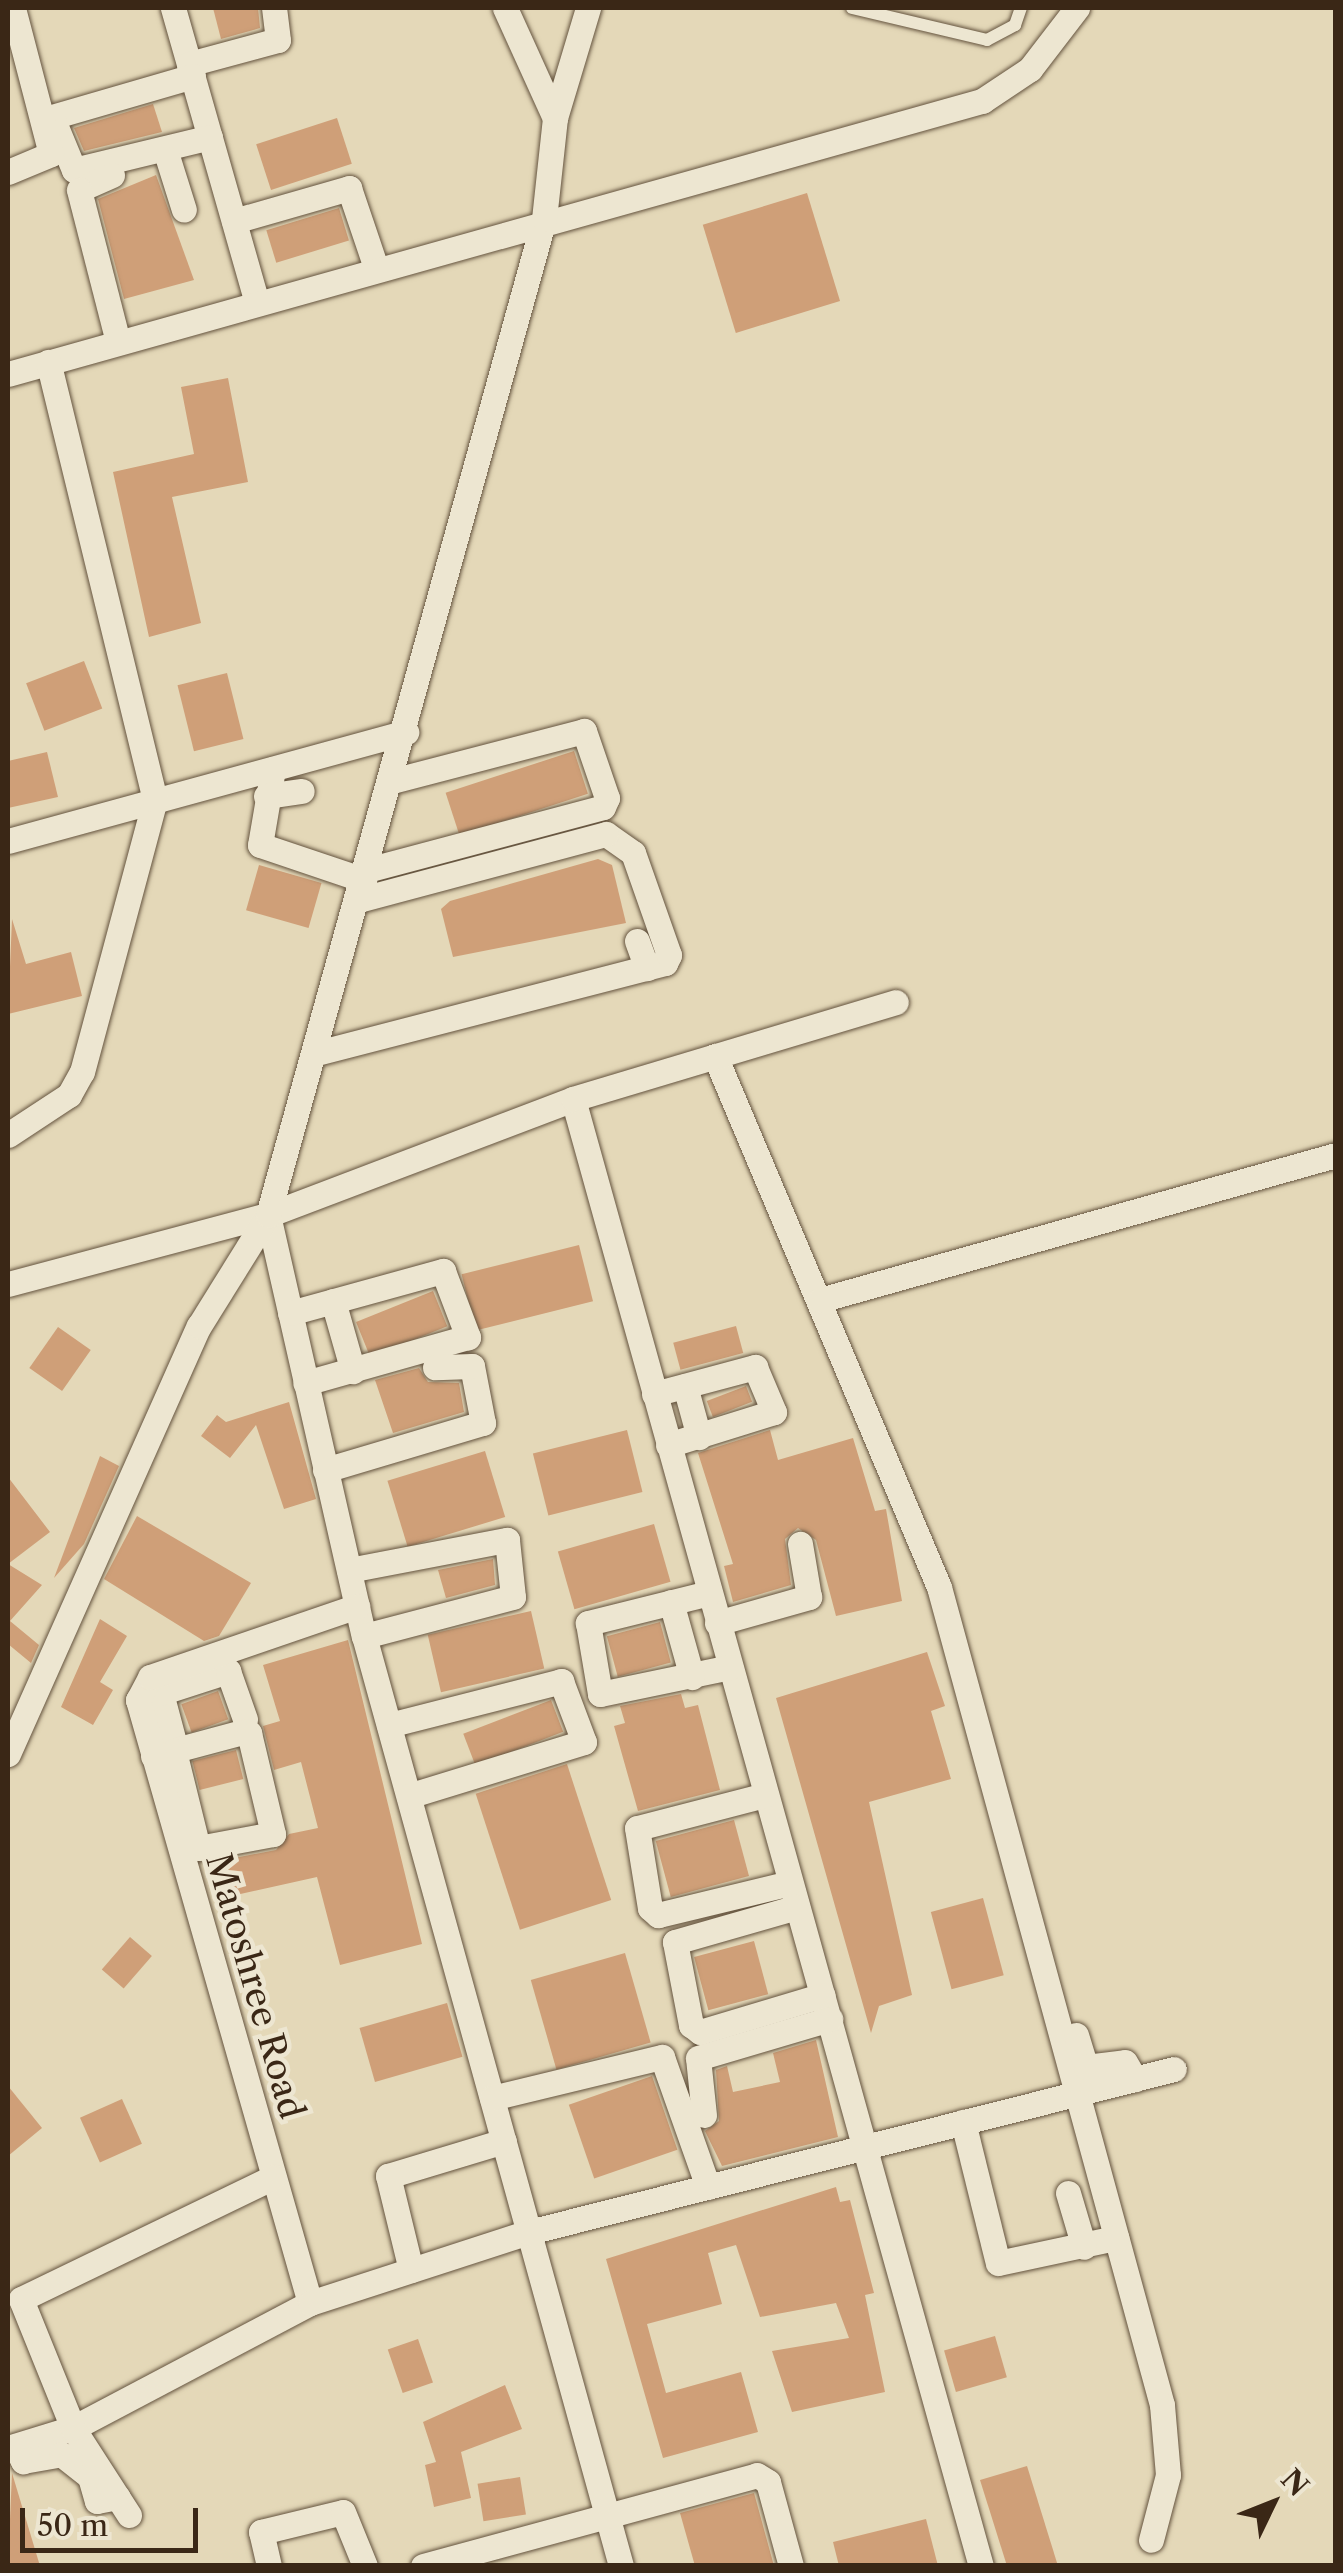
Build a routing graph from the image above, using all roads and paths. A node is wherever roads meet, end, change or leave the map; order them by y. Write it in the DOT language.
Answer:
graph roads {
  1 [pos="13,8"];
  2 [pos="173,8"];
  3 [pos="274,8"];
  4 [pos="505,8"];
  5 [pos="588,8"];
  6 [pos="852,8"];
  7 [pos="1021,8"];
  8 [pos="1077,8"];
  9 [pos="189,64"];
  10 [pos="556,118"];
  11 [pos="212,142"];
  12 [pos="168,159"];
  13 [pos="8,172"];
  14 [pos="184,210"];
  15 [pos="544,219"];
  16 [pos="234,221"];
  17 [pos="375,265"];
  18 [pos="258,302"];
  19 [pos="118,342"];
  20 [pos="48,362"];
  21 [pos="9,368"];
  22 [pos="406,732"];
  23 [pos="273,768"];
  24 [pos="392,781"];
  25 [pos="302,791"];
  26 [pos="266,796"];
  27 [pos="155,800"];
  28 [pos="8,841"];
  29 [pos="363,883"];
  30 [pos="637,942"];
  31 [pos="646,968"];
  32 [pos="896,1002"];
  33 [pos="313,1054"];
  34 [pos="715,1056"];
  35 [pos="573,1100"];
  36 [pos="8,1135"];
  37 [pos="1336,1155"];
  38 [pos="268,1215"];
  39 [pos="8,1284"];
  40 [pos="820,1300"];
  41 [pos="333,1301"];
  42 [pos="290,1313"];
  43 [pos="353,1371"];
  44 [pos="685,1386"];
  45 [pos="307,1392"];
  46 [pos="654,1394"];
  47 [pos="699,1437"];
  48 [pos="668,1445"];
  49 [pos="326,1470"];
  50 [pos="800,1544"];
  51 [pos="348,1570"];
  52 [pos="709,1593"];
  53 [pos="672,1602"];
  54 [pos="357,1606"];
  55 [pos="717,1623"];
  56 [pos="364,1636"];
  57 [pos="730,1667"];
  58 [pos="692,1677"];
  59 [pos="150,1696"];
  60 [pos="246,1718"];
  61 [pos="389,1725"];
  62 [pos="167,1748"];
  63 [pos="8,1754"];
  64 [pos="765,1795"];
  65 [pos="408,1796"];
  66 [pos="793,1895"];
  67 [pos="826,2007"];
  68 [pos="1068,2043"];
  69 [pos="1174,2070"];
  70 [pos="1135,2080"];
  71 [pos="1076,2094"];
  72 [pos="492,2098"];
  73 [pos="964,2122"];
  74 [pos="504,2141"];
  75 [pos="866,2147"];
  76 [pos="273,2178"];
  77 [pos="715,2185"];
  78 [pos="1068,2193"];
  79 [pos="529,2232"];
  80 [pos="1116,2238"];
  81 [pos="1084,2247"];
  82 [pos="411,2270"];
  83 [pos="14,2301"];
  84 [pos="310,2303"];
  85 [pos="72,2428"];
  86 [pos="11,2447"];
  87 [pos="608,2517"];
  88 [pos="1151,2540"];
  89 [pos="269,2566"];
  90 [pos="365,2566"];
  91 [pos="422,2566"];
  92 [pos="622,2566"];
  93 [pos="791,2566"];
  94 [pos="981,2566"];
  1 -- 13 [label="street"];
  2 -- 9 [label="street"];
  3 -- 9 [label="street"];
  4 -- 10 [label="street"];
  5 -- 10 [label="street"];
  6 -- 7 [label="lane"];
  8 -- 15 [label="street"];
  9 -- 11 [label="street"];
  9 -- 11 [label="street"];
  10 -- 15 [label="street"];
  11 -- 12 [label="street"];
  11 -- 16 [label="street"];
  12 -- 14 [label="street"];
  12 -- 19 [label="street"];
  15 -- 17 [label="street"];
  15 -- 22 [label="street"];
  16 -- 17 [label="street"];
  16 -- 18 [label="street"];
  17 -- 18 [label="street"];
  18 -- 19 [label="street"];
  19 -- 20 [label="street"];
  20 -- 21 [label="street"];
  20 -- 27 [label="street"];
  22 -- 23 [label="street"];
  22 -- 24 [label="street"];
  23 -- 26 [label="street"];
  23 -- 27 [label="street"];
  24 -- 29 [label="street"];
  24 -- 29 [label="street"];
  25 -- 26 [label="street"];
  26 -- 29 [label="street"];
  27 -- 28 [label="street"];
  27 -- 36 [label="street"];
  29 -- 31 [label="street"];
  29 -- 33 [label="street"];
  30 -- 31 [label="street"];
  31 -- 33 [label="street"];
  32 -- 34 [label="street"];
  33 -- 38 [label="street"];
  34 -- 35 [label="street"];
  34 -- 40 [label="street"];
  35 -- 38 [label="street"];
  35 -- 46 [label="street"];
  37 -- 40 [label="street"];
  38 -- 39 [label="street"];
  38 -- 42 [label="street"];
  38 -- 63 [label="street"];
  40 -- 68 [label="street"];
  41 -- 42 [label="street"];
  41 -- 43 [label="street"];
  41 -- 43 [label="street"];
  42 -- 45 [label="street"];
  43 -- 45 [label="street"];
  44 -- 46 [label="street"];
  44 -- 47 [label="street"];
  44 -- 47 [label="street"];
  45 -- 49 [label="street"];
  45 -- 49 [label="street"];
  46 -- 48 [label="street"];
  47 -- 48 [label="street"];
  48 -- 52 [label="street"];
  49 -- 51 [label="street"];
  50 -- 55 [label="street"];
  51 -- 54 [label="street"];
  51 -- 56 [label="street"];
  52 -- 53 [label="street"];
  52 -- 55 [label="street"];
  53 -- 58 [label="street"];
  53 -- 58 [label="street"];
  54 -- 56 [label="street"];
  54 -- 59 [label="street"];
  55 -- 57 [label="street"];
  56 -- 61 [label="street"];
  57 -- 58 [label="street"];
  57 -- 64 [label="street"];
  59 -- 60 [label="street"];
  59 -- 62 [label="street, Matoshree Road"];
  61 -- 65 [label="street"];
  61 -- 65 [label="street"];
  62 -- 62 [label="street"];
  62 -- 76 [label="street, Matoshree Road"];
  64 -- 66 [label="street"];
  64 -- 66 [label="street"];
  65 -- 72 [label="street"];
  66 -- 67 [label="street"];
  66 -- 67 [label="street"];
  67 -- 75 [label="street"];
  67 -- 77 [label="street"];
  68 -- 70 [label="street"];
  68 -- 71 [label="street"];
  69 -- 70 [label="street"];
  70 -- 71 [label="street"];
  71 -- 73 [label="street"];
  71 -- 80 [label="street"];
  72 -- 74 [label="street"];
  72 -- 77 [label="street"];
  73 -- 75 [label="street"];
  73 -- 81 [label="street"];
  74 -- 79 [label="street"];
  74 -- 82 [label="street"];
  75 -- 77 [label="street"];
  75 -- 94 [label="street"];
  76 -- 83 [label="street"];
  76 -- 84 [label="street, Matoshree Road"];
  77 -- 79 [label="street"];
  78 -- 81 [label="street"];
  79 -- 82 [label="street"];
  79 -- 87 [label="street"];
  80 -- 81 [label="street"];
  80 -- 88 [label="street"];
  82 -- 84 [label="street"];
  83 -- 85 [label="street"];
  84 -- 85 [label="street"];
  85 -- 86 [label="street"];
  85 -- 86 [label="street"];
  87 -- 91 [label="street"];
  87 -- 92 [label="street"];
  87 -- 93 [label="street"];
  89 -- 90 [label="street"];
}
